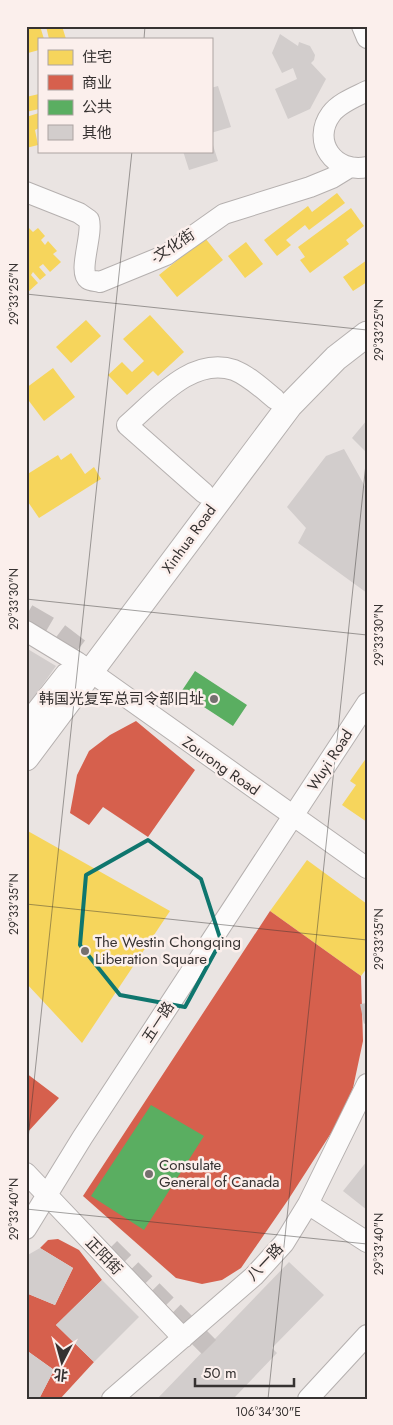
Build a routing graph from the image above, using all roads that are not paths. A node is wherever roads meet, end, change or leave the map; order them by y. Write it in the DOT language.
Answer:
graph roads {
  1 [pos="362,26"];
  2 [pos="367,38"];
  3 [pos="367,91"];
  4 [pos="358,167"];
  5 [pos="26,192"];
  6 [pos="367,316"];
  7 [pos="367,334"];
  8 [pos="276,399"];
  9 [pos="204,494"];
  10 [pos="26,631"];
  11 [pos="84,668"];
  12 [pos="367,704"];
  13 [pos="26,728"];
  14 [pos="26,758"];
  15 [pos="293,816"];
  16 [pos="367,868"];
  17 [pos="367,1084"];
  18 [pos="26,1173"];
  19 [pos="46,1195"];
  20 [pos="308,1204"];
  21 [pos="26,1229"];
  22 [pos="367,1242"];
  23 [pos="367,1335"];
  24 [pos="183,1338"];
  25 [pos="112,1399"];
  26 [pos="308,1399"];
  1 -- 2 [label="street"];
  3 -- 4 [label="street"];
  4 -- 5 [label="street, -文化街"];
  6 -- 8 [label="main road, Xinhua Road"];
  7 -- 11 [label="main road, Xinhua Road"];
  8 -- 9 [label="main road, Xinhua Road"];
  8 -- 9 [label="street"];
  9 -- 11 [label="main road, Xinhua Road"];
  10 -- 11 [label="street, Zourong Road"];
  11 -- 13 [label="main road, Xinhua Road"];
  11 -- 14 [label="main road, Xinhua Road"];
  11 -- 15 [label="street, Zourong Road"];
  12 -- 15 [label="street, Wuyi Road"];
  15 -- 16 [label="street, Zourong Road"];
  15 -- 19 [label="street, 五一路"];
  17 -- 20 [label="street, 八一路"];
  18 -- 19 [label="street, 正阳街"];
  19 -- 21 [label="street, 五一路"];
  19 -- 24 [label="street, 正阳街"];
  20 -- 22 [label="street"];
  20 -- 24 [label="street, 八一路"];
  23 -- 26 [label="street"];
  24 -- 25 [label="street, 八一路"];
}
